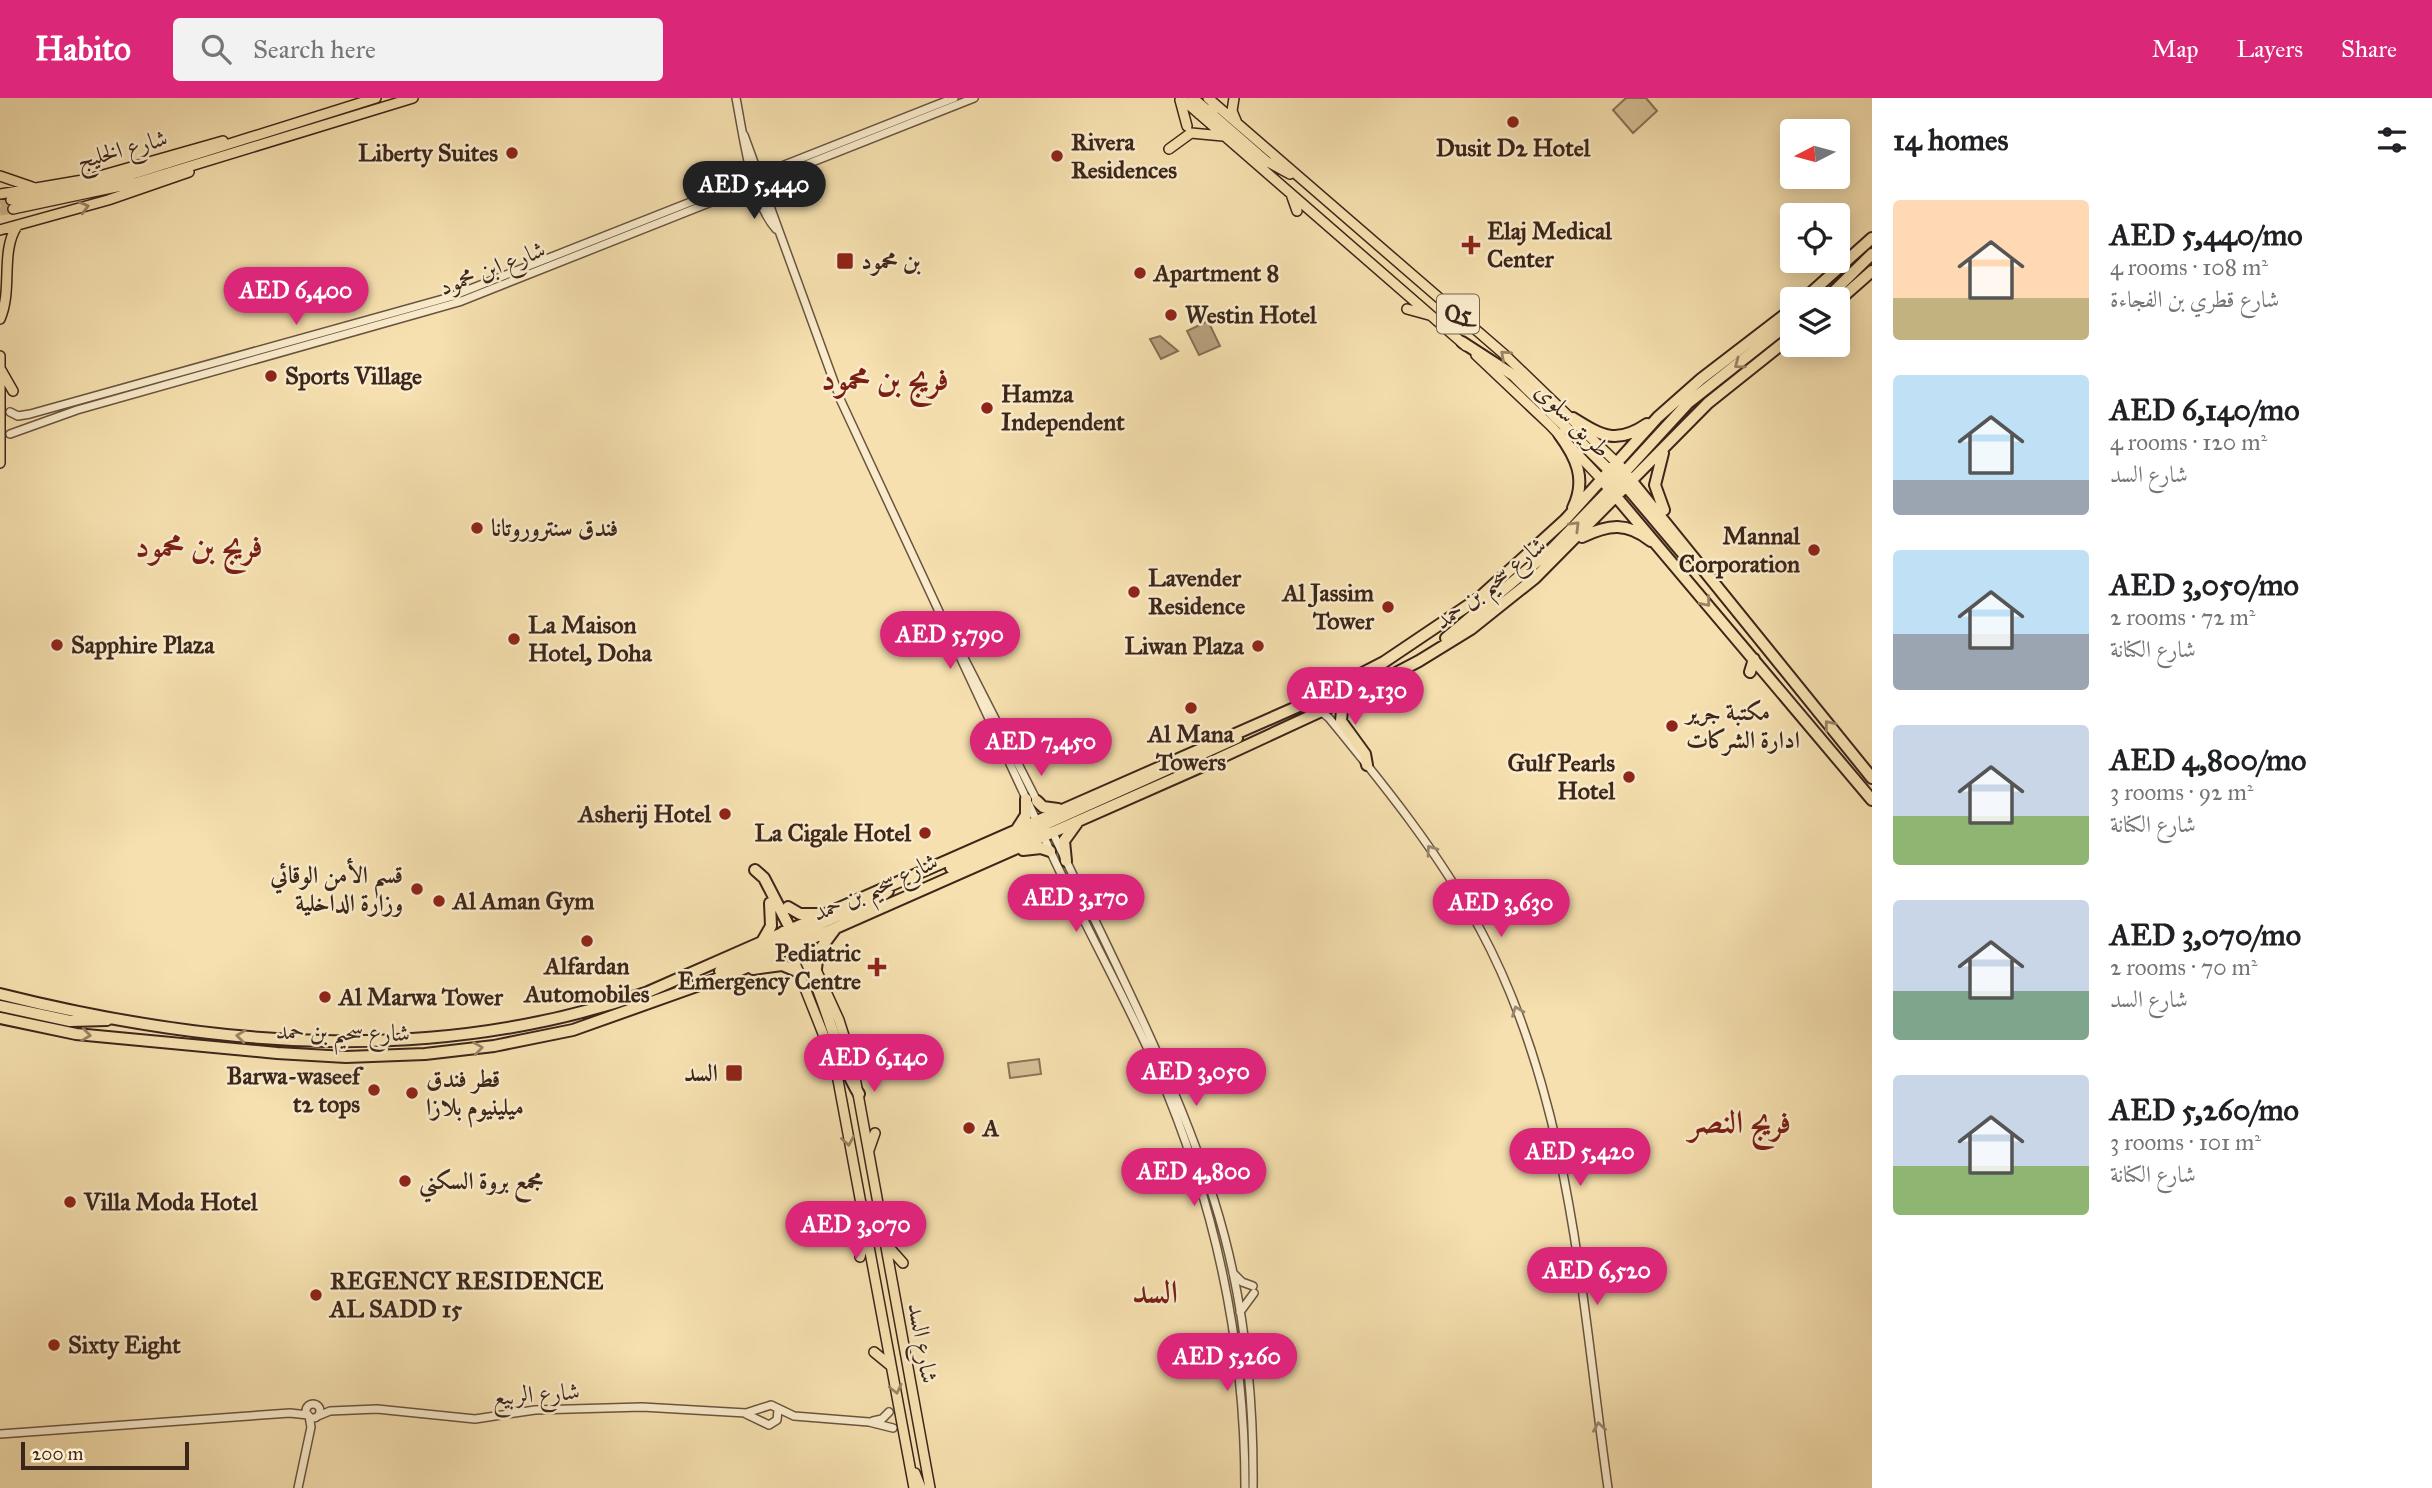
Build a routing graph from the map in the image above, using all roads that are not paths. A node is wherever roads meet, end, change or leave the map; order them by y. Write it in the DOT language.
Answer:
graph roads {
  1 [pos="376,98"];
  2 [pos="413,98"];
  3 [pos="736,98"];
  4 [pos="954,98"];
  5 [pos="974,98"];
  6 [pos="1180,98"];
  7 [pos="1193,98"];
  8 [pos="1233,98"];
  9 [pos="1211,108"];
  10 [pos="1187,126"];
  11 [pos="1239,128"];
  12 [pos="744,135"];
  13 [pos="1224,136"];
  14 [pos="254,137"];
  15 [pos="749,146"];
  16 [pos="1169,149"];
  17 [pos="214,159"];
  18 [pos="775,169"];
  19 [pos="0,176"];
  20 [pos="756,176"];
  21 [pos="1298,177"];
  22 [pos="760,185"];
  23 [pos="37,188"];
  24 [pos="1291,192"];
  25 [pos="0,194"];
  26 [pos="1297,211"];
  27 [pos="19,225"];
  28 [pos="0,229"];
  29 [pos="1872,238"];
  30 [pos="1872,254"];
  31 [pos="1872,271"];
  32 [pos="1820,287"];
  33 [pos="1838,287"];
  34 [pos="1850,290"];
  35 [pos="1407,309"];
  36 [pos="1433,316"];
  37 [pos="1780,318"];
  38 [pos="0,319"];
  39 [pos="1780,330"];
  40 [pos="1462,342"];
  41 [pos="1780,346"];
  42 [pos="0,356"];
  43 [pos="0,368"];
  44 [pos="13,391"];
  45 [pos="10,412"];
  46 [pos="21,416"];
  47 [pos="1658,417"];
  48 [pos="1573,418"];
  49 [pos="23,427"];
  50 [pos="1559,433"];
  51 [pos="10,434"];
  52 [pos="1669,440"];
  53 [pos="0,463"];
  54 [pos="1618,480"];
  55 [pos="1565,520"];
  56 [pos="1673,529"];
  57 [pos="1574,542"];
  58 [pos="1663,549"];
  59 [pos="1433,653"];
  60 [pos="1754,659"];
  61 [pos="1750,672"];
  62 [pos="1790,676"];
  63 [pos="1355,695"];
  64 [pos="1299,706"];
  65 [pos="1321,711"];
  66 [pos="1243,730"];
  67 [pos="1270,734"];
  68 [pos="1261,750"];
  69 [pos="1367,765"];
  70 [pos="1872,778"];
  71 [pos="1032,800"];
  72 [pos="1872,800"];
  73 [pos="1060,809"];
  74 [pos="1082,818"];
  75 [pos="1044,826"];
  76 [pos="1015,831"];
  77 [pos="1010,850"];
  78 [pos="1050,851"];
  79 [pos="1066,861"];
  80 [pos="755,870"];
  81 [pos="897,882"];
  82 [pos="896,901"];
  83 [pos="770,904"];
  84 [pos="788,907"];
  85 [pos="824,913"];
  86 [pos="836,928"];
  87 [pos="1090,930"];
  88 [pos="1100,934"];
  89 [pos="793,937"];
  90 [pos="761,942"];
  91 [pos="816,969"];
  92 [pos="736,972"];
  93 [pos="799,972"];
  94 [pos="696,986"];
  95 [pos="0,987"];
  96 [pos="0,994"];
  97 [pos="33,1002"];
  98 [pos="0,1006"];
  99 [pos="0,1018"];
  100 [pos="113,1018"];
  101 [pos="19,1023"];
  102 [pos="0,1027"];
  103 [pos="859,1094"];
  104 [pos="875,1133"];
  105 [pos="869,1152"];
  106 [pos="866,1233"];
  107 [pos="886,1244"];
  108 [pos="860,1256"];
  109 [pos="903,1263"];
  110 [pos="1232,1272"];
  111 [pos="1240,1313"];
  112 [pos="874,1352"];
  113 [pos="891,1366"];
  114 [pos="762,1408"];
  115 [pos="778,1410"];
  116 [pos="890,1412"];
  117 [pos="313,1413"];
  118 [pos="746,1413"];
  119 [pos="794,1416"];
  120 [pos="777,1420"];
  121 [pos="762,1422"];
  122 [pos="869,1422"];
  123 [pos="893,1428"];
  124 [pos="0,1434"];
  125 [pos="909,1466"];
  126 [pos="298,1488"];
  127 [pos="914,1488"];
  128 [pos="921,1488"];
  129 [pos="930,1488"];
  130 [pos="1245,1488"];
  131 [pos="1253,1488"];
  132 [pos="1608,1488"];
  1 -- 14 [label="main road, شارع الخليج"];
  2 -- 17 [label="main road, شارع الخليج"];
  3 -- 12 [label="street"];
  4 -- 18 [label="street, شارع ابن محمود"];
  5 -- 22 [label="street, شارع ابن محمود"];
  6 -- 9 [label="main road, Q5"];
  6 -- 10 [label="main road"];
  7 -- 9 [label="main road"];
  8 -- 9 [label="street"];
  8 -- 11 [label="main road"];
  9 -- 11 [label="main road, طريق سلوى / Q5"];
  9 -- 13 [label="main road, طريق سلوى / Q5"];
  9 -- 21 [label="main road"];
  11 -- 21 [label="main road, طريق سلوى / Q5"];
  12 -- 15 [label="street"];
  12 -- 20 [label="street"];
  13 -- 16 [label="main road"];
  13 -- 24 [label="main road, طريق سلوى / Q5"];
  14 -- 17 [label="main road, شارع الخليج"];
  14 -- 23 [label="main road, شارع الخليج"];
  15 -- 18 [label="street"];
  15 -- 20 [label="street"];
  27 -- 17 [label="main road, شارع الخليج, one-way"];
  18 -- 20 [label="street, شارع ابن محمود"];
  19 -- 23 [label="main road"];
  20 -- 22 [label="street"];
  20 -- 46 [label="street, شارع ابن محمود"];
  48 -- 21 [label="main road, طريق سلوى / Q5, one-way"];
  22 -- 49 [label="street, شارع ابن محمود"];
  22 -- 71 [label="street"];
  23 -- 25 [label="main road, شارع الخليج"];
  24 -- 26 [label="main road"];
  24 -- 36 [label="main road, طريق سلوى / Q5"];
  27 -- 28 [label="main road, شارع الخليج"];
  27 -- 38 [label="main road"];
  29 -- 32 [label="highway"];
  30 -- 33 [label="highway"];
  31 -- 34 [label="highway"];
  35 -- 36 [label="main road"];
  36 -- 40 [label="main road, طريق سلوى / Q5"];
  37 -- 47 [label="highway"];
  39 -- 54 [label="highway, one-way"];
  40 -- 50 [label="main road, طريق سلوى / Q5"];
  40 -- 54 [label="highway"];
  41 -- 52 [label="highway"];
  42 -- 43 [label="main road"];
  43 -- 44 [label="main road"];
  43 -- 53 [label="main road"];
  45 -- 46 [label="street"];
  46 -- 49 [label="street"];
  47 -- 48 [label="highway"];
  47 -- 54 [label="highway"];
  48 -- 54 [label="main road, طريق سلوى / Q5"];
  49 -- 51 [label="street, شارع ابن محمود"];
  50 -- 54 [label="main road, طريق سلوى / Q5"];
  50 -- 55 [label="highway"];
  52 -- 54 [label="highway"];
  52 -- 56 [label="highway"];
  54 -- 55 [label="highway, شارع سحيم بن حمد"];
  54 -- 56 [label="highway, طريق سلوى / Q5"];
  54 -- 57 [label="highway, شارع سحيم بن حمد"];
  54 -- 58 [label="highway, طريق سلوى / Q5"];
  59 -- 54 [label="highway, one-way"];
  54 -- 62 [label="highway"];
  55 -- 64 [label="highway, شارع سحيم بن حمد"];
  56 -- 62 [label="highway, طريق سلوى / Q5"];
  57 -- 58 [label="highway"];
  57 -- 59 [label="highway, شارع سحيم بن حمد"];
  58 -- 60 [label="highway, طريق سلوى / Q5, one-way"];
  59 -- 63 [label="highway, شارع سحيم بن حمد"];
  60 -- 61 [label="highway"];
  60 -- 72 [label="highway, طريق سلوى / Q5"];
  70 -- 62 [label="highway, طريق سلوى / Q5, one-way"];
  63 -- 65 [label="highway, شارع سحيم بن حمد"];
  63 -- 69 [label="highway"];
  64 -- 65 [label="street"];
  64 -- 66 [label="highway, شارع سحيم بن حمد"];
  65 -- 67 [label="highway, شارع سحيم بن حمد"];
  65 -- 69 [label="street"];
  66 -- 73 [label="highway, شارع سحيم بن حمد"];
  66 -- 75 [label="highway"];
  67 -- 68 [label="highway"];
  67 -- 74 [label="highway, شارع سحيم بن حمد"];
  132 -- 69 [label="street, one-way"];
  71 -- 73 [label="highway"];
  71 -- 75 [label="street"];
  71 -- 76 [label="highway"];
  73 -- 75 [label="highway, شارع سحيم بن حمد"];
  74 -- 75 [label="highway, شارع سحيم بن حمد"];
  74 -- 79 [label="highway"];
  75 -- 76 [label="highway, شارع سحيم بن حمد"];
  75 -- 77 [label="highway, شارع سحيم بن حمد"];
  75 -- 78 [label="street"];
  75 -- 79 [label="street"];
  75 -- 82 [label="highway"];
  76 -- 81 [label="highway, شارع سحيم بن حمد"];
  77 -- 78 [label="highway"];
  77 -- 82 [label="highway, شارع سحيم بن حمد"];
  78 -- 87 [label="street"];
  79 -- 88 [label="street"];
  80 -- 89 [label="highway"];
  81 -- 85 [label="highway, شارع سحيم بن حمد"];
  81 -- 89 [label="highway"];
  82 -- 86 [label="highway, شارع سحيم بن حمد"];
  83 -- 90 [label="highway"];
  84 -- 85 [label="highway"];
  85 -- 89 [label="highway, شارع سحيم بن حمد"];
  86 -- 89 [label="highway, شارع سحيم بن حمد"];
  86 -- 91 [label="highway"];
  87 -- 88 [label="street"];
  87 -- 130 [label="street"];
  88 -- 110 [label="street"];
  89 -- 90 [label="highway, شارع سحيم بن حمد"];
  89 -- 91 [label="main road, شارع السد"];
  89 -- 92 [label="highway, شارع سحيم بن حمد"];
  89 -- 93 [label="main road, شارع السد"];
  89 -- 94 [label="highway"];
  89 -- 103 [label="highway"];
  90 -- 100 [label="highway, شارع سحيم بن حمد, one-way"];
  91 -- 103 [label="main road, شارع السد"];
  92 -- 93 [label="highway"];
  92 -- 94 [label="highway, شارع سحيم بن حمد"];
  93 -- 106 [label="main road, شارع السد, one-way"];
  101 -- 94 [label="highway, شارع سحيم بن حمد, one-way"];
  95 -- 97 [label="highway"];
  96 -- 97 [label="highway, شارع سحيم بن حمد"];
  97 -- 100 [label="highway, شارع سحيم بن حمد"];
  98 -- 100 [label="highway"];
  99 -- 101 [label="highway, شارع سحيم بن حمد"];
  101 -- 102 [label="highway"];
  103 -- 105 [label="main road, شارع السد"];
  104 -- 105 [label="main road"];
  105 -- 107 [label="main road, شارع السد"];
  106 -- 108 [label="main road"];
  106 -- 113 [label="main road, شارع السد"];
  107 -- 109 [label="main road"];
  107 -- 129 [label="main road, شارع السد"];
  110 -- 111 [label="street"];
  110 -- 111 [label="street"];
  111 -- 131 [label="street"];
  112 -- 113 [label="main road"];
  113 -- 125 [label="main road, شارع السد, one-way"];
  114 -- 115 [label="street"];
  114 -- 118 [label="street, شارع الربيع"];
  114 -- 121 [label="street"];
  115 -- 119 [label="street"];
  115 -- 120 [label="street"];
  116 -- 122 [label="street"];
  117 -- 118 [label="street, شارع الربيع"];
  117 -- 124 [label="street, شارع الربيع"];
  117 -- 126 [label="street"];
  118 -- 121 [label="street, شارع الربيع"];
  119 -- 120 [label="street"];
  119 -- 122 [label="street"];
  120 -- 121 [label="street"];
  122 -- 123 [label="street"];
  125 -- 127 [label="main road, شارع السد"];
  125 -- 128 [label="main road"];
}
